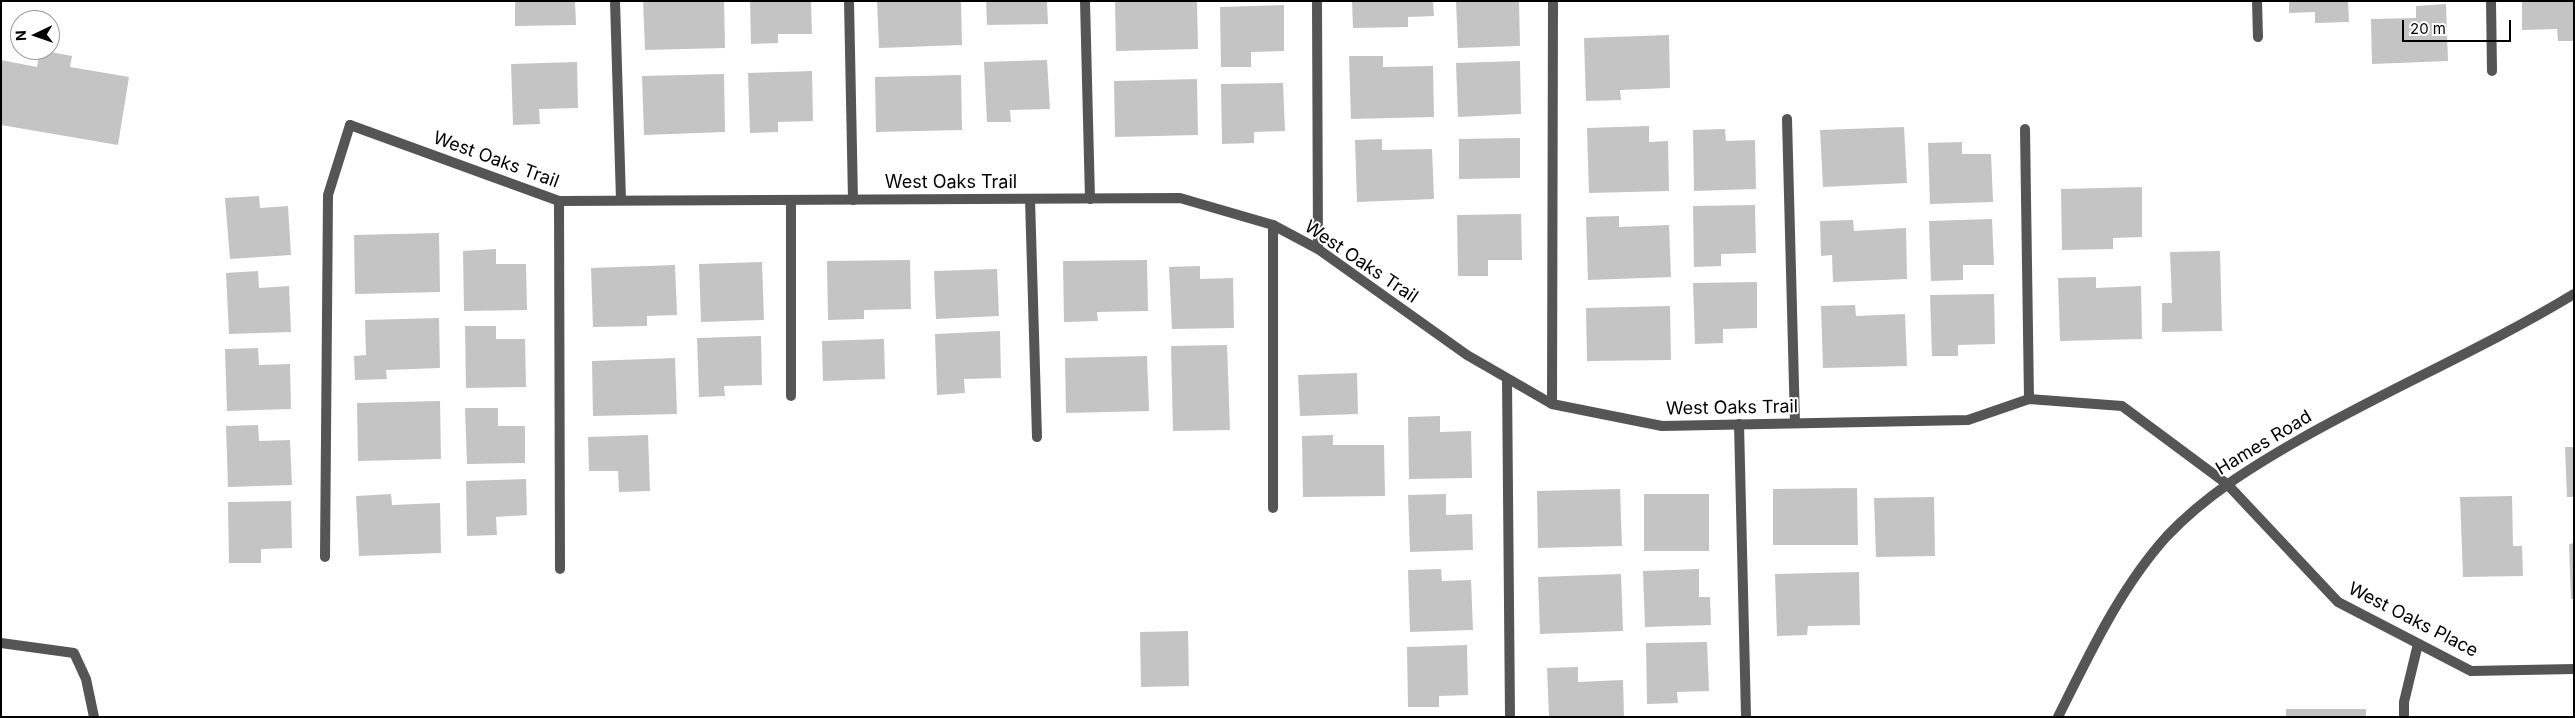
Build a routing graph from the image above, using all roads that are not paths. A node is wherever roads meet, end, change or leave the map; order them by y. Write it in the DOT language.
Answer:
graph roads {
  1 [pos="615,1"];
  2 [pos="849,1"];
  3 [pos="1085,1"];
  4 [pos="1317,1"];
  5 [pos="1553,1"];
  6 [pos="2257,1"];
  7 [pos="2492,1"];
  8 [pos="2258,37"];
  9 [pos="2492,71"];
  10 [pos="1786,119"];
  11 [pos="2024,129"];
  12 [pos="1030,199"];
  13 [pos="1090,199"];
  14 [pos="621,200"];
  15 [pos="791,200"];
  16 [pos="853,200"];
  17 [pos="560,201"];
  18 [pos="1273,225"];
  19 [pos="1318,249"];
  20 [pos="2574,294"];
  21 [pos="1507,379"];
  22 [pos="791,396"];
  23 [pos="2029,399"];
  24 [pos="1552,404"];
  25 [pos="1795,423"];
  26 [pos="1739,424"];
  27 [pos="1037,437"];
  28 [pos="2227,484"];
  29 [pos="1273,508"];
  30 [pos="325,557"];
  31 [pos="560,569"];
  32 [pos="1,644"];
  33 [pos="2418,644"];
  34 [pos="2574,669"];
  35 [pos="1746,716"];
  36 [pos="94,717"];
  37 [pos="1510,717"];
  38 [pos="2058,717"];
  39 [pos="2404,717"];
  1 -- 14 [label="street"];
  2 -- 16 [label="street"];
  3 -- 13 [label="street"];
  4 -- 19 [label="street"];
  5 -- 24 [label="street"];
  6 -- 8 [label="street"];
  7 -- 9 [label="street"];
  10 -- 25 [label="street"];
  11 -- 23 [label="street"];
  12 -- 13 [label="street, West Oaks Trail"];
  12 -- 16 [label="street, West Oaks Trail"];
  12 -- 27 [label="street"];
  13 -- 18 [label="street, West Oaks Trail"];
  14 -- 15 [label="street, West Oaks Trail"];
  14 -- 17 [label="street, West Oaks Trail"];
  15 -- 16 [label="street, West Oaks Trail"];
  15 -- 22 [label="street"];
  17 -- 30 [label="street, West Oaks Trail"];
  17 -- 31 [label="street"];
  18 -- 19 [label="street, West Oaks Trail"];
  18 -- 29 [label="street"];
  19 -- 21 [label="street, West Oaks Trail"];
  20 -- 28 [label="street, Hames Road"];
  21 -- 24 [label="street, West Oaks Trail"];
  21 -- 37 [label="street"];
  23 -- 25 [label="street, West Oaks Trail"];
  23 -- 28 [label="street, West Oaks Trail"];
  24 -- 26 [label="street, West Oaks Trail"];
  25 -- 26 [label="street, West Oaks Trail"];
  26 -- 35 [label="street"];
  28 -- 33 [label="street, West Oaks Place"];
  28 -- 38 [label="street, Hames Road"];
  32 -- 36 [label="street"];
  33 -- 34 [label="street, West Oaks Place"];
  33 -- 39 [label="street"];
}
